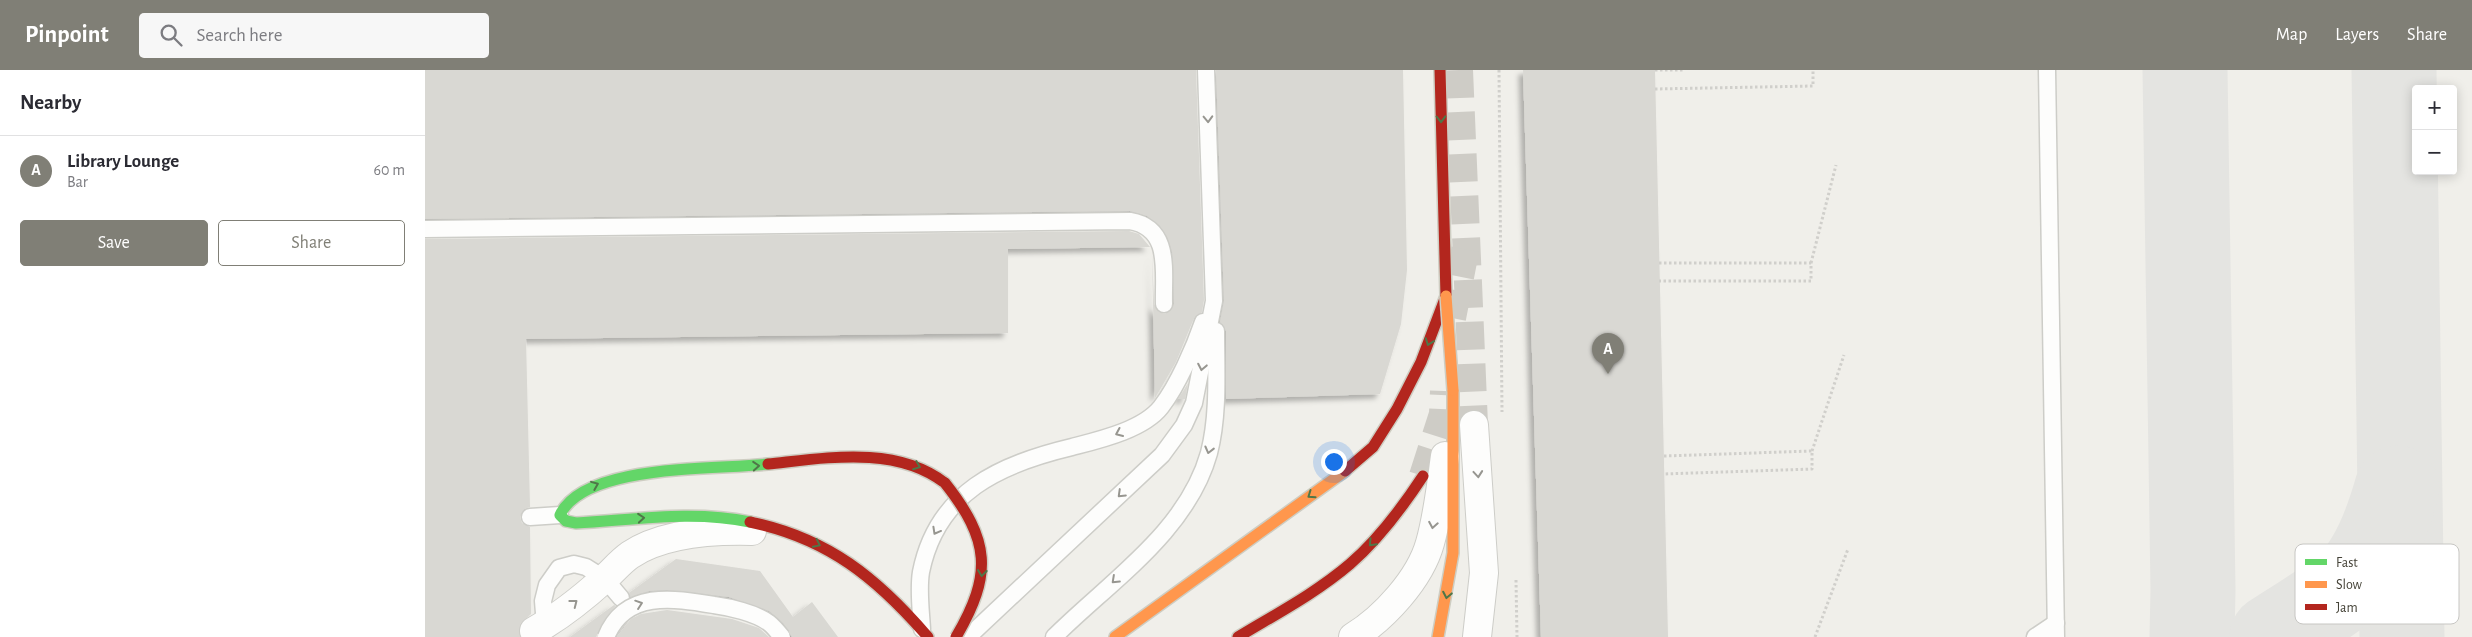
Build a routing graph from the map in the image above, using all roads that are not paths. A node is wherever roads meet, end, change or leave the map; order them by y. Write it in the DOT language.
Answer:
graph roads {
  1 [pos="1207,70"];
  2 [pos="1440,70"];
  3 [pos="2047,70"];
  4 [pos="425,229"];
  5 [pos="1212,278"];
  6 [pos="1446,296"];
  7 [pos="1214,300"];
  8 [pos="1164,304"];
  9 [pos="1453,390"];
  10 [pos="1474,425"];
  11 [pos="1423,476"];
  12 [pos="560,515"];
  13 [pos="530,517"];
  14 [pos="795,535"];
  15 [pos="613,588"];
  16 [pos="2056,630"];
  17 [pos="542,631"];
  18 [pos="925,634"];
  19 [pos="606,637"];
  20 [pos="782,637"];
  21 [pos="956,637"];
  22 [pos="967,637"];
  23 [pos="1054,637"];
  24 [pos="1115,637"];
  25 [pos="1237,637"];
  26 [pos="1353,637"];
  27 [pos="1437,637"];
  28 [pos="1477,637"];
  29 [pos="2035,637"];
  1 -- 5 [label="lane, one-way"];
  2 -- 6 [label="main road, one-way"];
  3 -- 16 [label="lane"];
  4 -- 8 [label="lane"];
  5 -- 7 [label="lane"];
  5 -- 18 [label="lane, one-way"];
  6 -- 9 [label="main road, bridge"];
  6 -- 24 [label="main road, one-way"];
  7 -- 22 [label="lane, one-way"];
  7 -- 23 [label="lane, one-way"];
  9 -- 26 [label="street, one-way"];
  9 -- 27 [label="main road, one-way"];
  10 -- 28 [label="street, one-way"];
  11 -- 25 [label="main road, one-way"];
  12 -- 13 [label="lane"];
  12 -- 14 [label="main road, one-way"];
  12 -- 21 [label="main road, one-way, bridge"];
  14 -- 15 [label="street"];
  14 -- 18 [label="main road, one-way"];
  17 -- 15 [label="street, one-way"];
  15 -- 17 [label="lane"];
  16 -- 29 [label="lane"];
  19 -- 20 [label="lane, one-way, bridge"];
}
